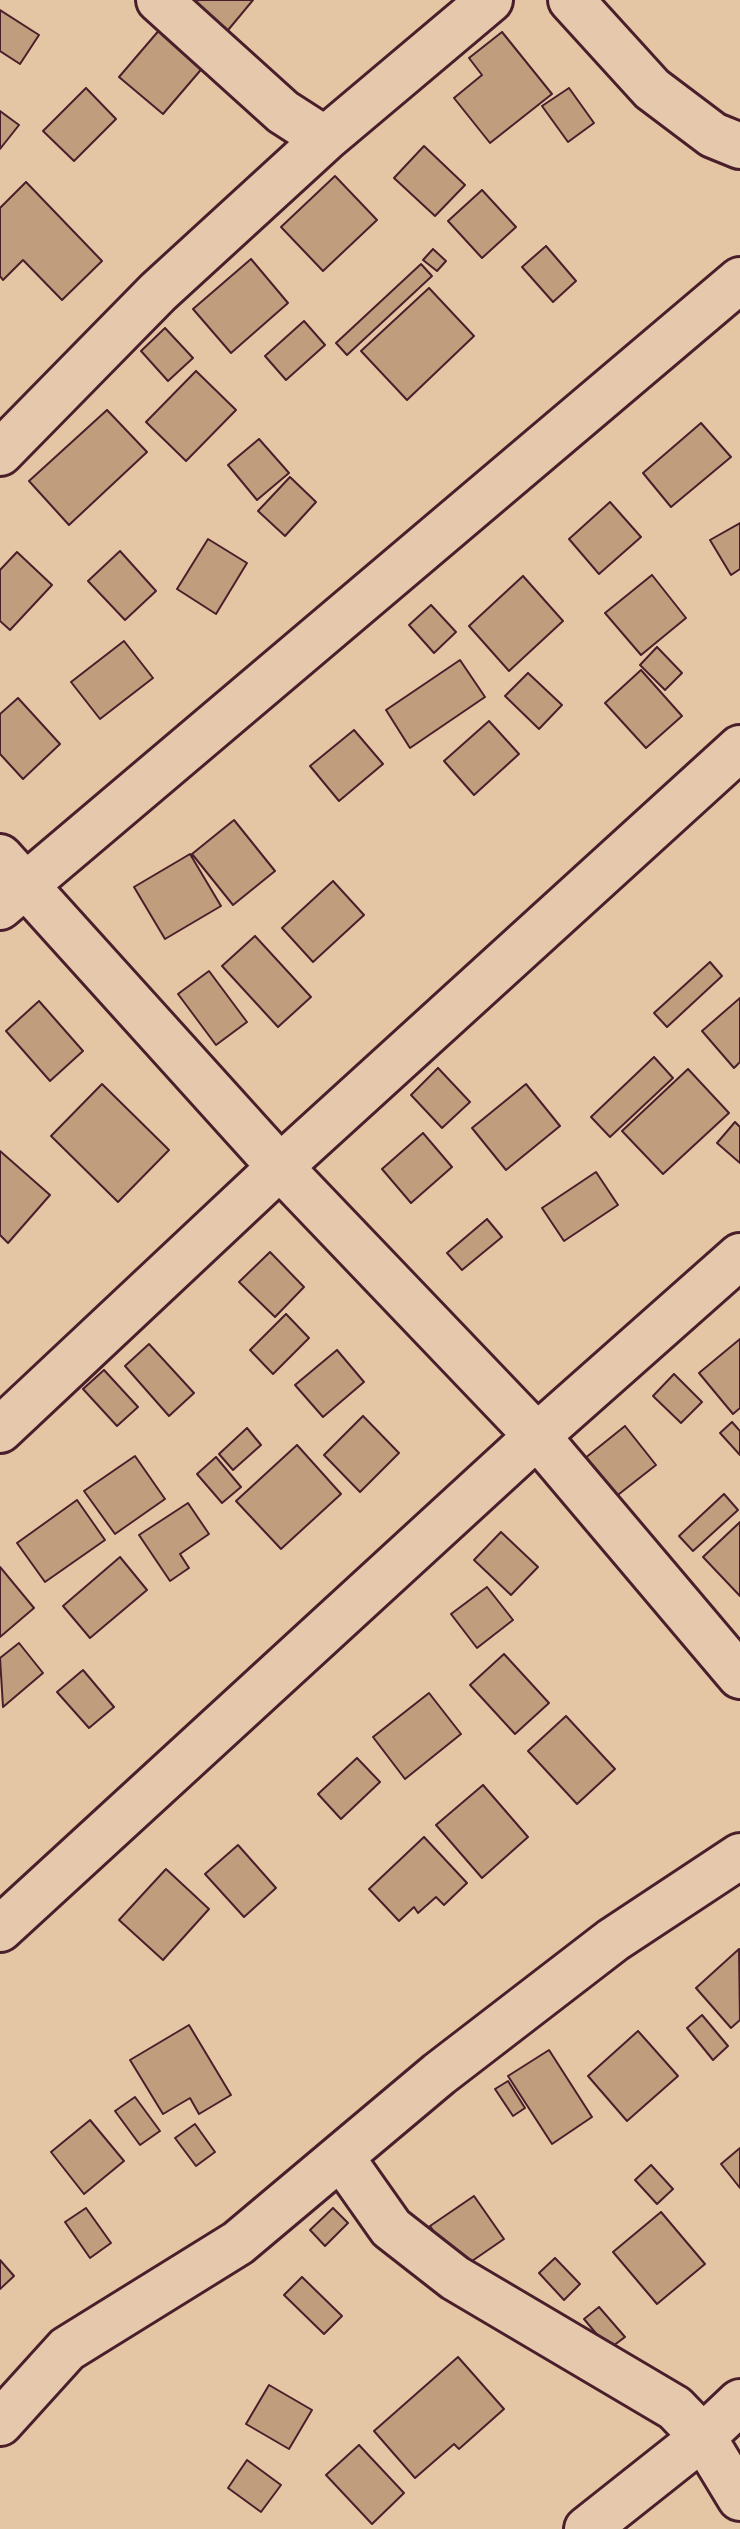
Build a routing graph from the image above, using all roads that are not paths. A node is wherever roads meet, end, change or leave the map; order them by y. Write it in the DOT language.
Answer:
graph roads {
  1 [pos="159,0"];
  2 [pos="490,0"];
  3 [pos="571,0"];
  4 [pos="325,139"];
  5 [pos="740,146"];
  6 [pos="740,280"];
  7 [pos="0,453"];
  8 [pos="740,748"];
  9 [pos="8,882"];
  10 [pos="280,1167"];
  11 [pos="740,1256"];
  12 [pos="0,1430"];
  13 [pos="537,1436"];
  14 [pos="740,1676"];
  15 [pos="740,1856"];
  16 [pos="0,1929"];
  17 [pos="341,2157"];
  18 [pos="740,2402"];
  19 [pos="0,2423"];
  20 [pos="703,2437"];
  21 [pos="740,2498"];
  22 [pos="587,2529"];
  1 -- 4 [label="street"];
  2 -- 4 [label="street"];
  3 -- 5 [label="street"];
  4 -- 7 [label="street"];
  6 -- 9 [label="street"];
  8 -- 10 [label="street"];
  9 -- 10 [label="street"];
  10 -- 12 [label="street"];
  10 -- 13 [label="street"];
  11 -- 13 [label="street"];
  13 -- 14 [label="street"];
  13 -- 16 [label="street"];
  15 -- 17 [label="street"];
  17 -- 19 [label="street"];
  17 -- 20 [label="street"];
  18 -- 20 [label="street"];
  20 -- 21 [label="street"];
  20 -- 22 [label="street"];
}
